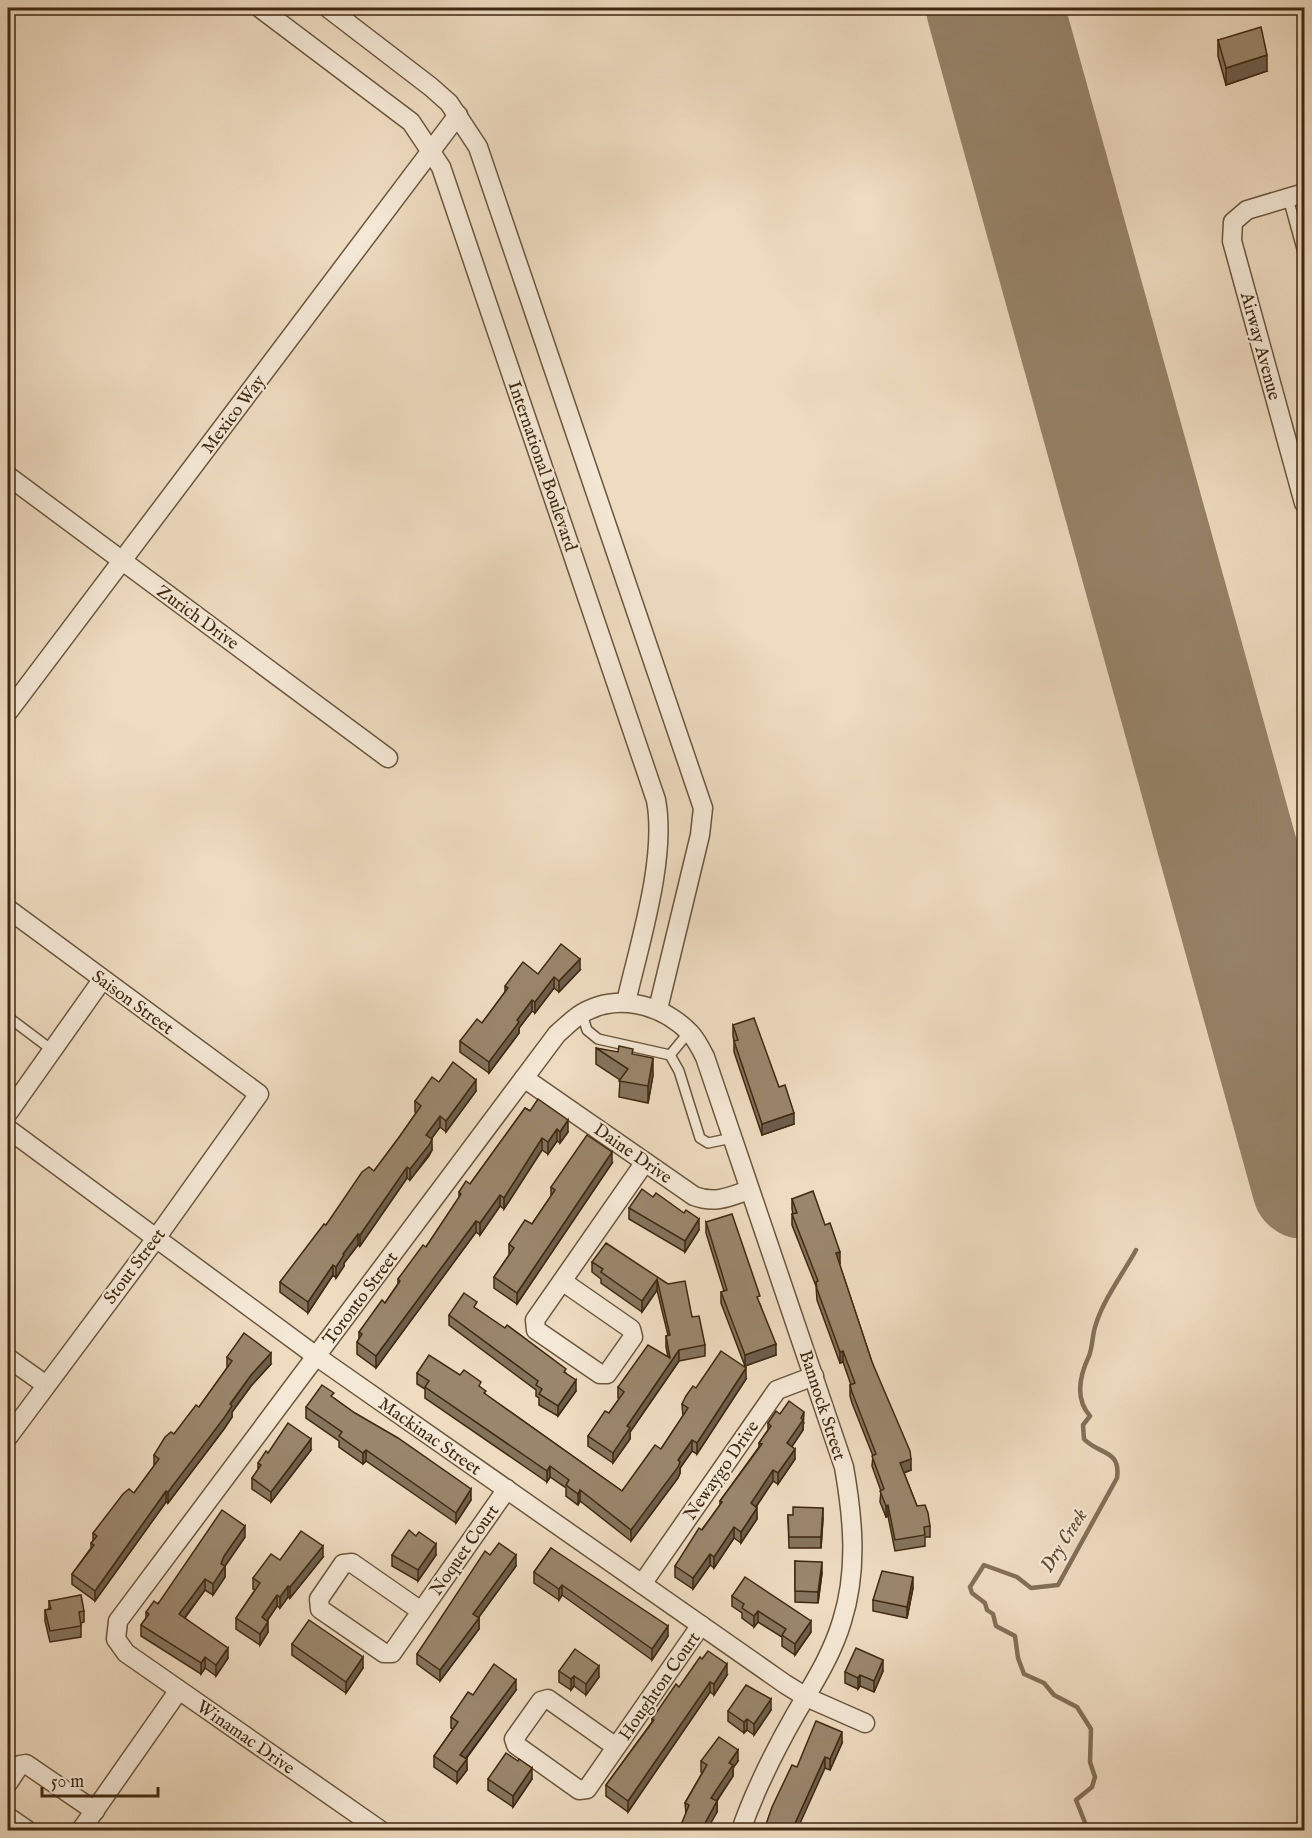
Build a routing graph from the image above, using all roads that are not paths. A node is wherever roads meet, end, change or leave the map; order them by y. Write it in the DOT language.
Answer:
graph roads {
  1 [pos="261,8"];
  2 [pos="328,8"];
  3 [pos="458,115"];
  4 [pos="430,152"];
  5 [pos="1297,195"];
  6 [pos="1305,256"];
  7 [pos="8,476"];
  8 [pos="1305,503"];
  9 [pos="122,561"];
  10 [pos="8,712"];
  11 [pos="388,758"];
  12 [pos="8,912"];
  13 [pos="102,980"];
  14 [pos="633,1004"];
  15 [pos="658,1010"];
  16 [pos="582,1014"];
  17 [pos="8,1017"];
  18 [pos="689,1032"];
  19 [pos="52,1050"];
  20 [pos="670,1055"];
  21 [pos="524,1078"];
  22 [pos="259,1094"];
  23 [pos="8,1113"];
  24 [pos="8,1129"];
  25 [pos="732,1138"];
  26 [pos="645,1162"];
  27 [pos="749,1190"];
  28 [pos="157,1237"];
  29 [pos="562,1281"];
  30 [pos="316,1356"];
  31 [pos="8,1358"];
  32 [pos="814,1376"];
  33 [pos="46,1385"];
  34 [pos="8,1437"];
  35 [pos="507,1489"];
  36 [pos="642,1584"];
  37 [pos="422,1611"];
  38 [pos="701,1625"];
  39 [pos="116,1639"];
  40 [pos="179,1690"];
  41 [pos="806,1697"];
  42 [pos="865,1723"];
  43 [pos="616,1747"];
  44 [pos="8,1783"];
  45 [pos="95,1811"];
  46 [pos="8,1817"];
  47 [pos="375,1829"];
  48 [pos="27,1830"];
  49 [pos="81,1830"];
  50 [pos="741,1830"];
  1 -- 4 [label="street, International Boulevard"];
  2 -- 3 [label="street"];
  3 -- 4 [label="street, Mexico Way"];
  3 -- 15 [label="street"];
  4 -- 9 [label="street, Mexico Way"];
  4 -- 14 [label="street, International Boulevard"];
  5 -- 6 [label="lane"];
  5 -- 8 [label="street, Airway Avenue"];
  7 -- 9 [label="street, Zurich Drive"];
  9 -- 10 [label="street, Mexico Way"];
  9 -- 11 [label="street, Zurich Drive"];
  12 -- 13 [label="street, Saison Street"];
  13 -- 19 [label="street"];
  13 -- 22 [label="street, Saison Street"];
  14 -- 15 [label="street, Bannock Street"];
  14 -- 16 [label="street, Toronto Street"];
  15 -- 18 [label="street, Bannock Street"];
  16 -- 20 [label="lane"];
  16 -- 21 [label="street, Toronto Street"];
  17 -- 19 [label="lane"];
  18 -- 20 [label="lane"];
  18 -- 25 [label="street, Bannock Street"];
  19 -- 23 [label="street"];
  20 -- 25 [label="lane"];
  21 -- 26 [label="street, Daine Drive"];
  21 -- 30 [label="street, Toronto Street"];
  22 -- 28 [label="street, Stout Street"];
  24 -- 28 [label="street, Mackinac Street"];
  25 -- 27 [label="street, Bannock Street"];
  26 -- 27 [label="street, Daine Drive"];
  26 -- 29 [label="street"];
  27 -- 32 [label="street, Bannock Street"];
  28 -- 30 [label="street, Mackinac Street"];
  28 -- 33 [label="street, Stout Street"];
  29 -- 29 [label="street"];
  30 -- 35 [label="street, Mackinac Street"];
  30 -- 39 [label="street, Toronto Street"];
  31 -- 33 [label="street"];
  32 -- 36 [label="street, Newaygo Drive"];
  32 -- 41 [label="street, Bannock Street"];
  33 -- 34 [label="street, Stout Street"];
  35 -- 36 [label="street, Mackinac Street"];
  35 -- 37 [label="street, Noquet Court"];
  36 -- 38 [label="street, Mackinac Street"];
  37 -- 37 [label="street, Noquet Court"];
  38 -- 41 [label="street, Mackinac Street"];
  38 -- 43 [label="street, Houghton Court"];
  39 -- 40 [label="street, Winamac Drive"];
  40 -- 45 [label="street"];
  40 -- 47 [label="street, Winamac Drive"];
  41 -- 42 [label="street, Mackinac Street"];
  41 -- 50 [label="street, Bannock Street"];
  43 -- 43 [label="street, Houghton Court"];
  44 -- 45 [label="street"];
  45 -- 49 [label="street"];
  46 -- 48 [label="street"];
}
